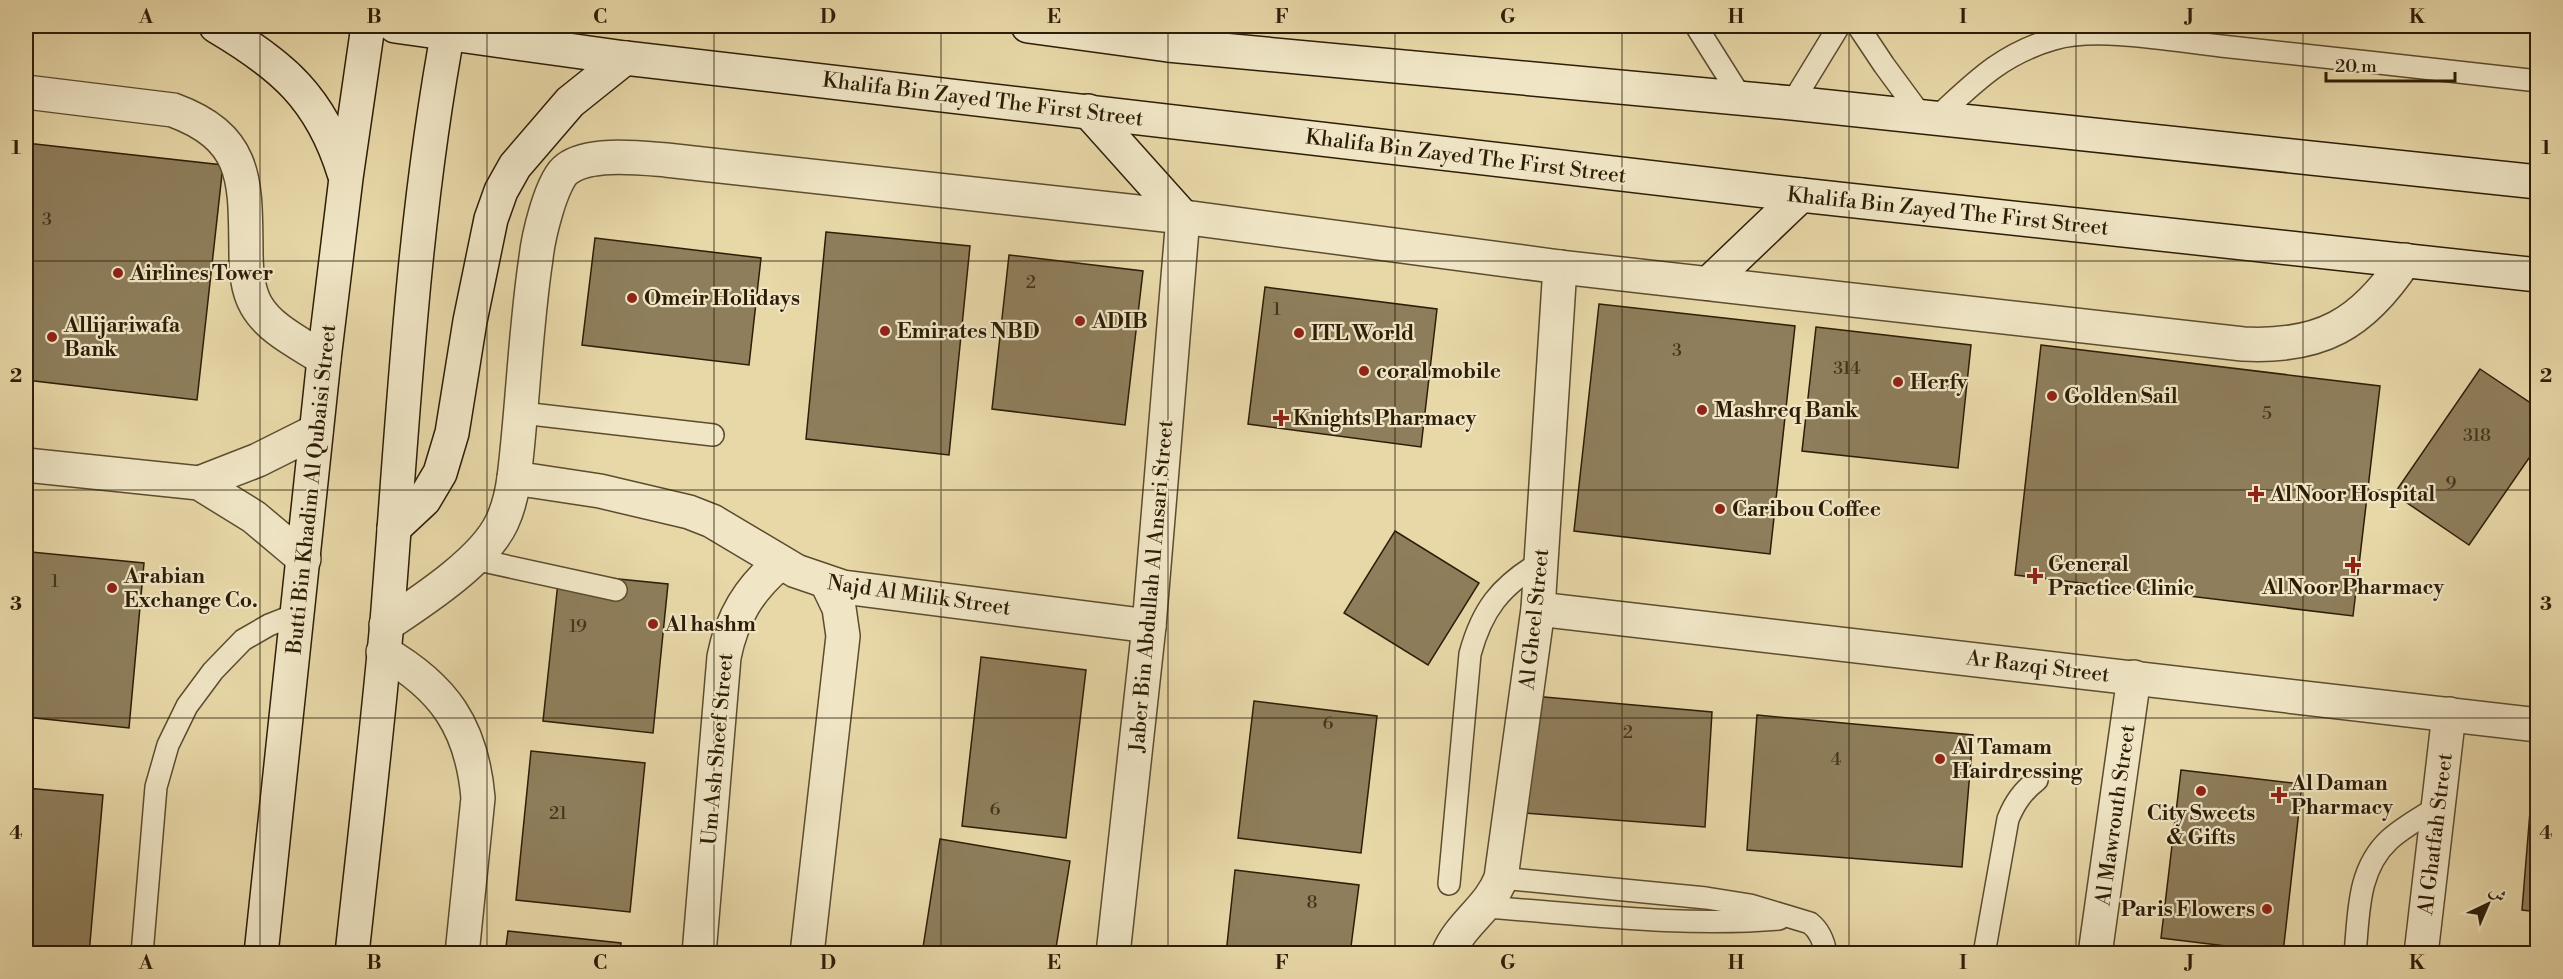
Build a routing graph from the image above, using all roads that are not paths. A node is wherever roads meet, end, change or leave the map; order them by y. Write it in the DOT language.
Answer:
graph roads {
  1 [pos="216,26"];
  2 [pos="368,26"];
  3 [pos="395,26"];
  4 [pos="1029,26"];
  5 [pos="1696,26"];
  6 [pos="1839,26"];
  7 [pos="1858,26"];
  8 [pos="448,29"];
  9 [pos="1178,35"];
  10 [pos="625,58"];
  11 [pos="2538,81"];
  12 [pos="26,92"];
  13 [pos="1742,99"];
  14 [pos="1792,103"];
  15 [pos="1088,111"];
  16 [pos="1929,118"];
  17 [pos="346,178"];
  18 [pos="2538,182"];
  19 [pos="1801,195"];
  20 [pos="1183,217"];
  21 [pos="2405,260"];
  22 [pos="1560,267"];
  23 [pos="2538,275"];
  24 [pos="1709,283"];
  25 [pos="324,359"];
  26 [pos="522,413"];
  27 [pos="316,431"];
  28 [pos="713,435"];
  29 [pos="26,465"];
  30 [pos="514,478"];
  31 [pos="198,483"];
  32 [pos="394,528"];
  33 [pos="304,559"];
  34 [pos="474,559"];
  35 [pos="1541,562"];
  36 [pos="780,563"];
  37 [pos="827,584"];
  38 [pos="616,590"];
  39 [pos="1538,609"];
  40 [pos="297,614"];
  41 [pos="1149,626"];
  42 [pos="385,638"];
  43 [pos="2134,677"];
  44 [pos="2449,714"];
  45 [pos="2538,725"];
  46 [pos="2037,780"];
  47 [pos="2439,806"];
  48 [pos="1501,878"];
  49 [pos="1449,884"];
  50 [pos="1485,907"];
  51 [pos="1792,918"];
  52 [pos="142,954"];
  53 [pos="261,954"];
  54 [pos="352,954"];
  55 [pos="462,954"];
  56 [pos="699,954"];
  57 [pos="807,954"];
  58 [pos="1113,954"];
  59 [pos="1448,954"];
  60 [pos="1826,954"];
  61 [pos="1984,954"];
  62 [pos="2095,954"];
  63 [pos="2355,954"];
  64 [pos="2421,954"];
  1 -- 17 [label="street"];
  2 -- 17 [label="street, Butti Bin Khadim Al Qubaisi Street"];
  3 -- 8 [label="street, Khalifa Bin Zayed The First Street"];
  4 -- 9 [label="street"];
  5 -- 13 [label="lane"];
  6 -- 14 [label="lane"];
  7 -- 16 [label="lane"];
  8 -- 10 [label="street, Khalifa Bin Zayed The First Street"];
  8 -- 32 [label="street"];
  9 -- 13 [label="street"];
  10 -- 15 [label="street, Khalifa Bin Zayed The First Street"];
  10 -- 32 [label="street"];
  11 -- 16 [label="lane"];
  12 -- 25 [label="street"];
  13 -- 14 [label="street"];
  14 -- 16 [label="street"];
  15 -- 19 [label="street, Khalifa Bin Zayed The First Street"];
  15 -- 20 [label="street"];
  16 -- 18 [label="street"];
  17 -- 25 [label="street, Butti Bin Khadim Al Qubaisi Street"];
  19 -- 21 [label="street, Khalifa Bin Zayed The First Street"];
  19 -- 24 [label="street"];
  20 -- 22 [label="street"];
  20 -- 26 [label="street"];
  20 -- 41 [label="street, Jaber Bin Abdullah Al Ansari Street"];
  21 -- 23 [label="street, Khalifa Bin Zayed The First Street"];
  21 -- 24 [label="street"];
  22 -- 24 [label="street"];
  22 -- 35 [label="street, Al Gheel Street"];
  25 -- 27 [label="street, Butti Bin Khadim Al Qubaisi Street"];
  26 -- 28 [label="lane"];
  26 -- 30 [label="street"];
  27 -- 31 [label="street"];
  27 -- 33 [label="street, Butti Bin Khadim Al Qubaisi Street"];
  29 -- 31 [label="street"];
  30 -- 34 [label="street"];
  30 -- 36 [label="street, Najd Al Milik Street"];
  31 -- 33 [label="street"];
  32 -- 42 [label="street"];
  33 -- 40 [label="street, Butti Bin Khadim Al Qubaisi Street"];
  34 -- 38 [label="lane"];
  34 -- 42 [label="street"];
  35 -- 39 [label="street, Al Gheel Street"];
  35 -- 49 [label="lane"];
  36 -- 37 [label="street, Najd Al Milik Street"];
  36 -- 56 [label="street, Um Ash Sheef Street"];
  37 -- 41 [label="street, Najd Al Milik Street"];
  37 -- 57 [label="street"];
  39 -- 43 [label="street, Ar Razqi Street"];
  39 -- 48 [label="street, Al Gheel Street"];
  40 -- 52 [label="lane"];
  40 -- 53 [label="street, Butti Bin Khadim Al Qubaisi Street"];
  41 -- 58 [label="street, Jaber Bin Abdullah Al Ansari Street"];
  42 -- 54 [label="street"];
  42 -- 55 [label="street"];
  43 -- 44 [label="street, Ar Razqi Street"];
  43 -- 62 [label="street, Al Mawrouth Street"];
  44 -- 45 [label="street, Ar Razqi Street"];
  44 -- 47 [label="street, Al Ghatfah Street"];
  46 -- 61 [label="lane"];
  47 -- 63 [label="lane"];
  47 -- 64 [label="street, Al Ghatfah Street"];
  48 -- 50 [label="street, Al Gheel Street"];
  48 -- 51 [label="lane"];
  50 -- 51 [label="lane"];
  50 -- 59 [label="street, Al Gheel Street"];
  51 -- 60 [label="lane"];
}
